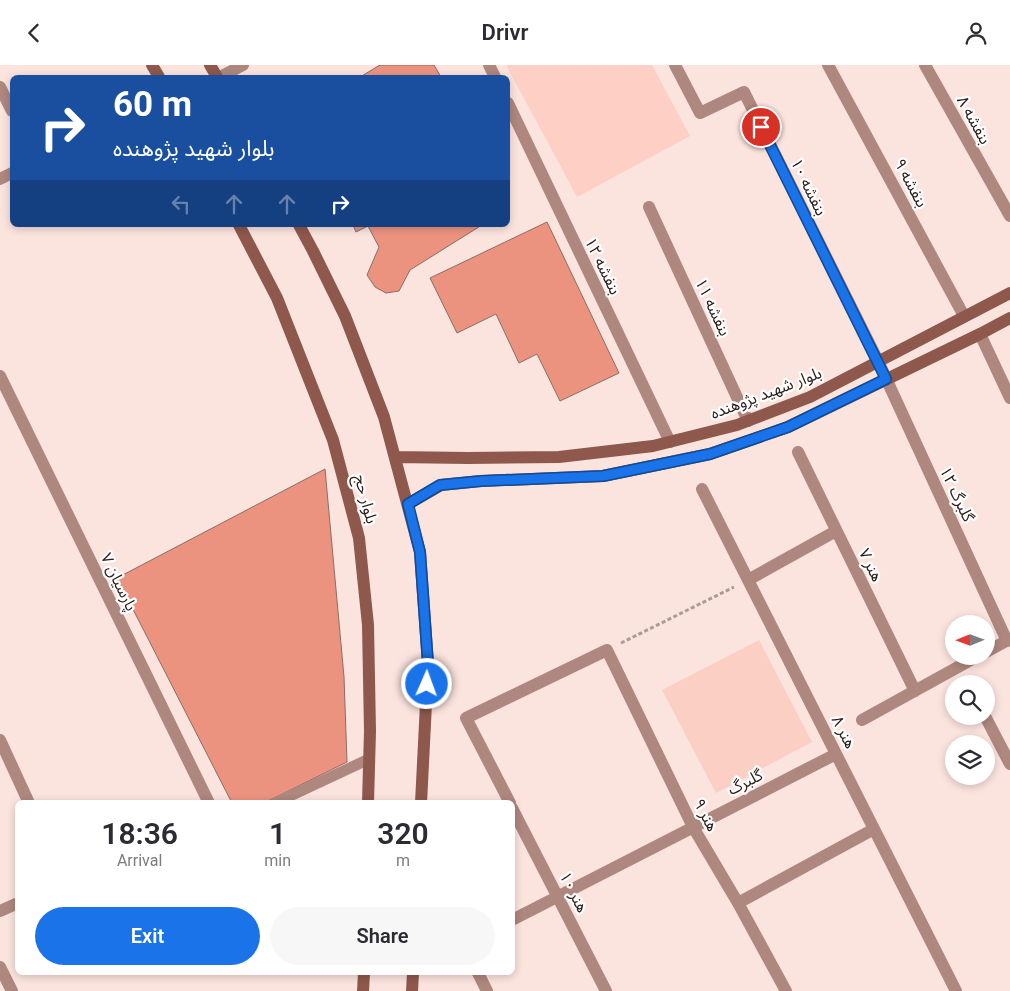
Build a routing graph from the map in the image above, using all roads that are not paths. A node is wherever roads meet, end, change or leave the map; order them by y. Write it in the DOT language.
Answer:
graph roads {
  1 [pos="243,65"];
  2 [pos="674,65"];
  3 [pos="828,65"];
  4 [pos="925,65"];
  5 [pos="222,75"];
  6 [pos="0,87"];
  7 [pos="10,107"];
  8 [pos="510,107"];
  9 [pos="649,207"];
  10 [pos="1010,216"];
  11 [pos="241,227"];
  12 [pos="300,227"];
  13 [pos="1010,293"];
  14 [pos="964,316"];
  15 [pos="1010,318"];
  16 [pos="980,334"];
  17 [pos="878,361"];
  18 [pos="0,376"];
  19 [pos="886,379"];
  20 [pos="1010,398"];
  21 [pos="748,421"];
  22 [pos="670,442"];
  23 [pos="798,452"];
  24 [pos="394,457"];
  25 [pos="702,489"];
  26 [pos="408,504"];
  27 [pos="836,531"];
  28 [pos="748,580"];
  29 [pos="1008,640"];
  30 [pos="995,647"];
  31 [pos="962,665"];
  32 [pos="915,691"];
  33 [pos="862,720"];
  34 [pos="990,725"];
  35 [pos="0,740"];
  36 [pos="836,754"];
  37 [pos="369,759"];
  38 [pos="1010,764"];
  39 [pos="28,800"];
  40 [pos="208,800"];
  41 [pos="280,800"];
  42 [pos="368,800"];
  43 [pos="421,800"];
  44 [pos="508,800"];
  45 [pos="515,814"];
  46 [pos="693,827"];
  47 [pos="874,829"];
  48 [pos="558,896"];
  49 [pos="738,903"];
  50 [pos="15,904"];
  51 [pos="0,911"];
  52 [pos="515,918"];
  53 [pos="0,967"];
  54 [pos="364,975"];
  55 [pos="413,975"];
  56 [pos="479,975"];
  57 [pos="12,991"];
  58 [pos="364,991"];
  59 [pos="412,991"];
  60 [pos="487,991"];
  61 [pos="606,991"];
  62 [pos="786,991"];
  63 [pos="956,991"];
  1 -- 5 [label="street"];
  2 -- 17 [label="street, بنفشه ۱۰"];
  3 -- 14 [label="street, بنفشه ۹"];
  4 -- 10 [label="street, بنفشه ۸"];
  6 -- 7 [label="street"];
  8 -- 22 [label="street, بنفشه ۱۲"];
  9 -- 21 [label="street, بنفشه ۱۱"];
  11 -- 37 [label="street, بلوار حج"];
  12 -- 24 [label="street"];
  13 -- 14 [label="street, بلوار شهید پژوهنده"];
  14 -- 17 [label="street, بلوار شهید پژوهنده"];
  15 -- 16 [label="street"];
  16 -- 19 [label="street"];
  16 -- 20 [label="street"];
  17 -- 19 [label="street, گلبرگ ۱۲"];
  17 -- 21 [label="street, بلوار شهید پژوهنده"];
  18 -- 40 [label="street, پارسیان ۷"];
  19 -- 26 [label="street"];
  19 -- 29 [label="street, گلبرگ ۱۲"];
  21 -- 22 [label="street, بلوار شهید پژوهنده"];
  22 -- 24 [label="street, بلوار شهید پژوهنده"];
  23 -- 27 [label="street, هنر ۷"];
  24 -- 26 [label="street"];
  25 -- 28 [label="street, هنر ۸"];
  26 -- 43 [label="street"];
  27 -- 28 [label="street"];
  27 -- 32 [label="street, هنر ۷"];
  28 -- 36 [label="street, هنر ۸"];
  29 -- 30 [label="street"];
  31 -- 32 [label="street"];
  32 -- 33 [label="street"];
  34 -- 38 [label="street"];
  35 -- 39 [label="street"];
  36 -- 46 [label="street, گلبرگ"];
  36 -- 47 [label="street, هنر ۸"];
  37 -- 41 [label="lane"];
  37 -- 42 [label="street, بلوار حج"];
  44 -- 46 [label="street, هنر ۹"];
  45 -- 48 [label="street, هنر ۱۰"];
  46 -- 48 [label="street, گلبرگ"];
  46 -- 49 [label="street, هنر ۹"];
  47 -- 49 [label="street"];
  47 -- 63 [label="street, هنر ۸"];
  48 -- 52 [label="street, گلبرگ"];
  48 -- 61 [label="street, هنر ۱۰"];
  49 -- 62 [label="street, هنر ۹"];
  50 -- 51 [label="street"];
  53 -- 57 [label="street"];
  54 -- 58 [label="street"];
  55 -- 59 [label="street"];
  56 -- 60 [label="street"];
}
